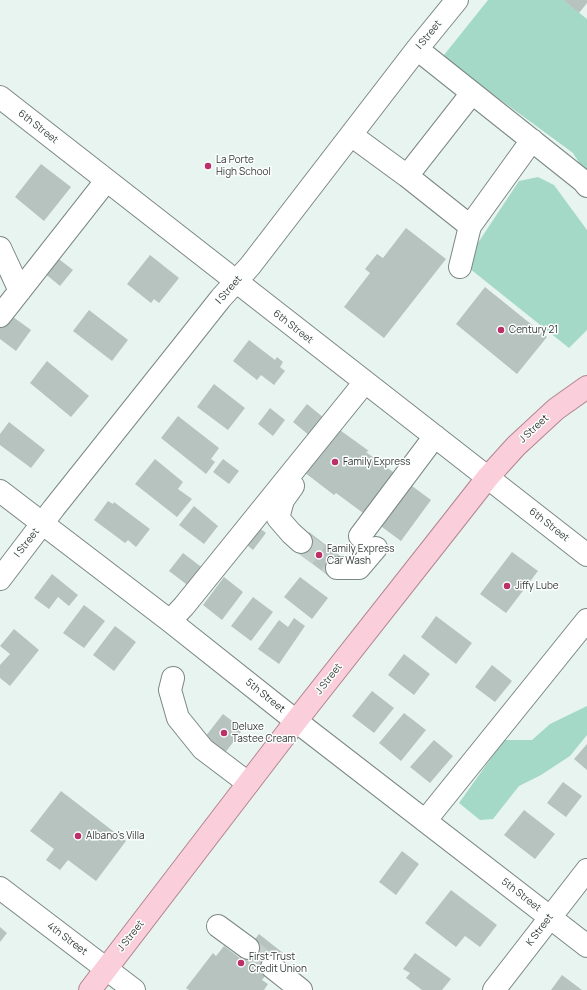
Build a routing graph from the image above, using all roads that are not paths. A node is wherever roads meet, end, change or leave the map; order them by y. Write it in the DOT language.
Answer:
graph roads {
  1 [pos="457,0"];
  2 [pos="417,49"];
  3 [pos="472,93"];
  4 [pos="0,97"];
  5 [pos="351,135"];
  6 [pos="532,140"];
  7 [pos="407,176"];
  8 [pos="106,180"];
  9 [pos="587,186"];
  10 [pos="470,226"];
  11 [pos="0,248"];
  12 [pos="460,267"];
  13 [pos="236,282"];
  14 [pos="20,291"];
  15 [pos="0,316"];
  16 [pos="365,382"];
  17 [pos="587,387"];
  18 [pos="435,436"];
  19 [pos="488,477"];
  20 [pos="294,486"];
  21 [pos="0,491"];
  22 [pos="42,524"];
  23 [pos="301,542"];
  24 [pos="587,555"];
  25 [pos="337,568"];
  26 [pos="0,579"];
  27 [pos="587,620"];
  28 [pos="170,621"];
  29 [pos="173,678"];
  30 [pos="296,721"];
  31 [pos="248,783"];
  32 [pos="425,821"];
  33 [pos="587,870"];
  34 [pos="0,888"];
  35 [pos="550,917"];
  36 [pos="218,926"];
  37 [pos="587,946"];
  38 [pos="248,948"];
  39 [pos="272,967"];
  40 [pos="106,969"];
  41 [pos="90,990"];
  42 [pos="134,990"];
  43 [pos="301,990"];
  44 [pos="494,990"];
  1 -- 2 [label="street, I Street"];
  2 -- 3 [label="street"];
  2 -- 5 [label="street, I Street"];
  3 -- 6 [label="street"];
  3 -- 7 [label="street"];
  4 -- 8 [label="street, 6th Street"];
  5 -- 7 [label="street"];
  5 -- 13 [label="street, I Street"];
  6 -- 9 [label="street"];
  6 -- 10 [label="street"];
  7 -- 10 [label="street"];
  8 -- 13 [label="street, 6th Street"];
  8 -- 14 [label="street"];
  10 -- 12 [label="street"];
  11 -- 14 [label="street"];
  13 -- 16 [label="street, 6th Street"];
  13 -- 22 [label="street, I Street"];
  14 -- 15 [label="street"];
  16 -- 18 [label="street, 6th Street"];
  16 -- 28 [label="street"];
  17 -- 19 [label="main road, J Street"];
  18 -- 19 [label="street, 6th Street"];
  18 -- 25 [label="street"];
  19 -- 24 [label="street, 6th Street"];
  19 -- 30 [label="main road, J Street"];
  20 -- 23 [label="street"];
  21 -- 22 [label="street, 5th Street"];
  22 -- 26 [label="street, I Street"];
  22 -- 28 [label="street, 5th Street"];
  27 -- 32 [label="street"];
  28 -- 30 [label="street, 5th Street"];
  29 -- 31 [label="street"];
  30 -- 31 [label="main road, J Street"];
  30 -- 32 [label="street, 5th Street"];
  31 -- 40 [label="main road, J Street"];
  32 -- 35 [label="street, 5th Street"];
  33 -- 35 [label="street, K Street"];
  34 -- 40 [label="street, 4th Street"];
  35 -- 37 [label="street, 5th Street"];
  35 -- 44 [label="street, K Street"];
  36 -- 38 [label="street"];
  39 -- 43 [label="street"];
  40 -- 41 [label="main road, J Street"];
  40 -- 42 [label="street, 4th Street"];
}
